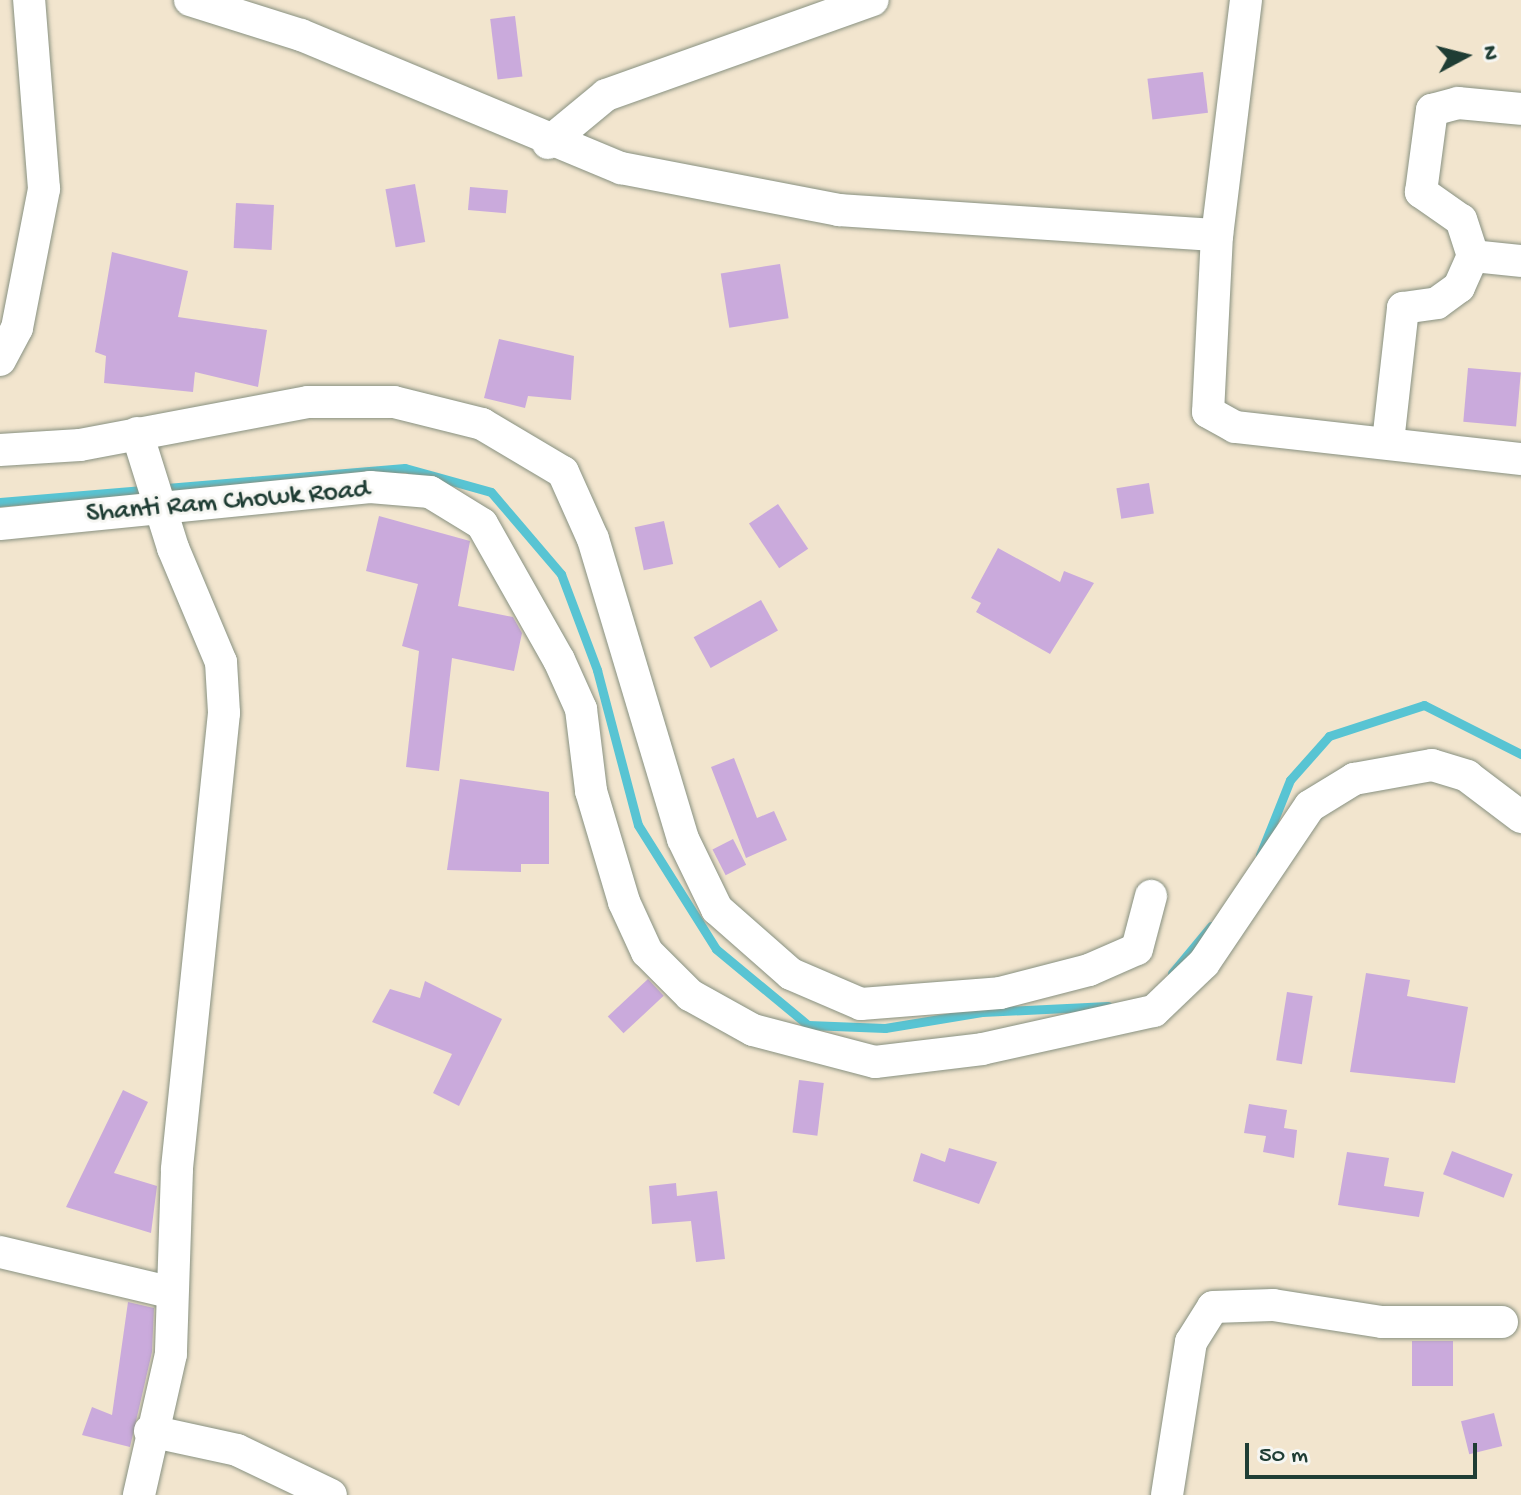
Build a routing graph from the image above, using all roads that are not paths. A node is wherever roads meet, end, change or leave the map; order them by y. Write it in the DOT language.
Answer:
graph roads {
  1 [pos="29,0"];
  2 [pos="190,0"];
  3 [pos="873,0"];
  4 [pos="1246,0"];
  5 [pos="1521,109"];
  6 [pos="548,143"];
  7 [pos="1217,235"];
  8 [pos="1473,256"];
  9 [pos="1521,261"];
  10 [pos="0,360"];
  11 [pos="1388,442"];
  12 [pos="139,445"];
  13 [pos="0,450"];
  14 [pos="1521,459"];
  15 [pos="158,504"];
  16 [pos="0,524"];
  17 [pos="1521,817"];
  18 [pos="1151,896"];
  19 [pos="0,1252"];
  20 [pos="169,1292"];
  21 [pos="1502,1322"];
  22 [pos="150,1431"];
  23 [pos="139,1495"];
  24 [pos="331,1495"];
  25 [pos="1167,1495"];
  1 -- 10 [label="street"];
  2 -- 6 [label="street"];
  3 -- 6 [label="street"];
  4 -- 7 [label="street"];
  5 -- 8 [label="street"];
  6 -- 7 [label="street"];
  7 -- 11 [label="street"];
  8 -- 9 [label="street"];
  8 -- 11 [label="street"];
  11 -- 14 [label="street"];
  12 -- 13 [label="street"];
  12 -- 15 [label="street"];
  12 -- 18 [label="street"];
  15 -- 16 [label="street, Shanti Ram Chowk Road"];
  15 -- 17 [label="street, Shanti Ram Chowk Road"];
  15 -- 20 [label="street"];
  19 -- 20 [label="street"];
  20 -- 22 [label="street"];
  21 -- 25 [label="street"];
  22 -- 23 [label="street"];
  22 -- 24 [label="street"];
}
